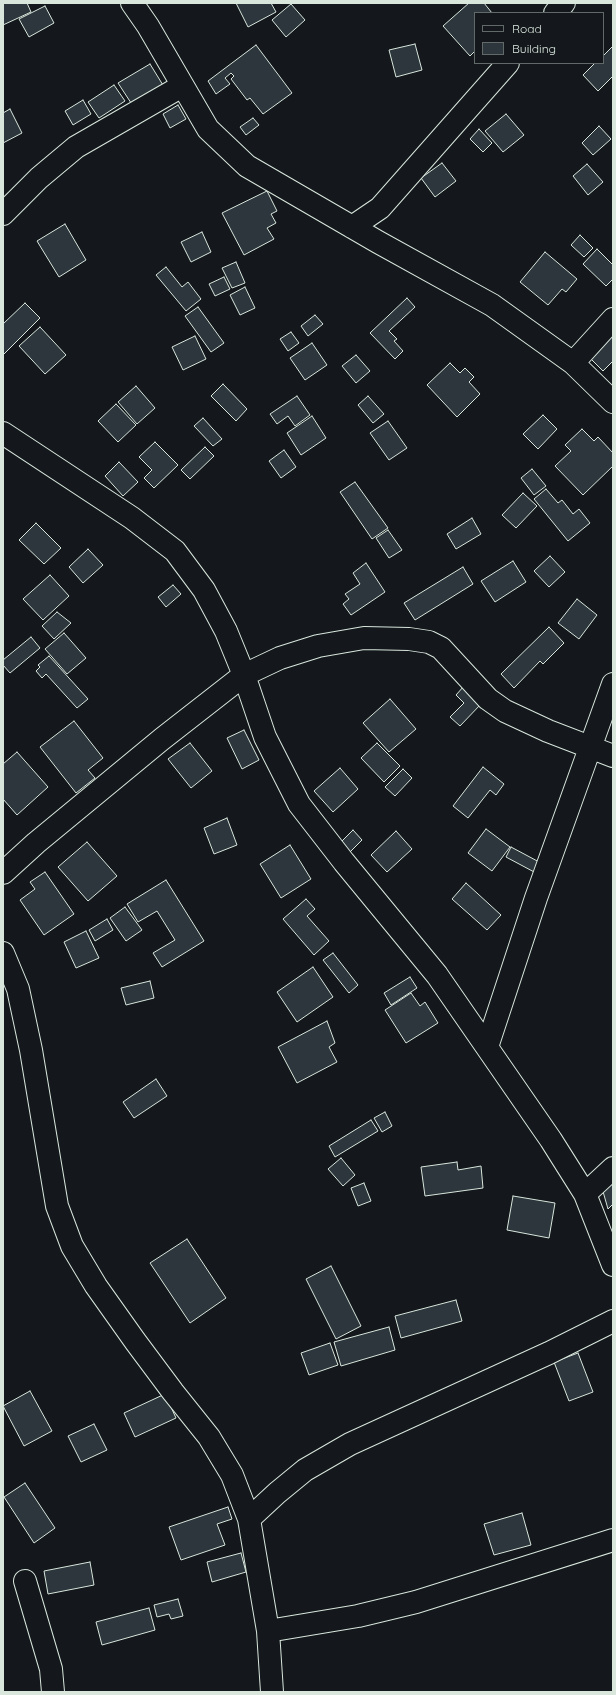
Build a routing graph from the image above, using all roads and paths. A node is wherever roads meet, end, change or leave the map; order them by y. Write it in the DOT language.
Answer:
graph roads {
  1 [pos="132,3"];
  2 [pos="564,3"];
  3 [pos="556,12"];
  4 [pos="507,64"];
  5 [pos="182,86"];
  6 [pos="380,208"];
  7 [pos="3,214"];
  8 [pos="352,227"];
  9 [pos="378,242"];
  10 [pos="613,319"];
  11 [pos="573,363"];
  12 [pos="613,402"];
  13 [pos="3,433"];
  14 [pos="244,675"];
  15 [pos="613,684"];
  16 [pos="592,747"];
  17 [pos="613,756"];
  18 [pos="3,873"];
  19 [pos="3,953"];
  20 [pos="486,1047"];
  21 [pos="613,1168"];
  22 [pos="585,1194"];
  23 [pos="613,1265"];
  24 [pos="613,1321"];
  25 [pos="249,1519"];
  26 [pos="613,1540"];
  27 [pos="26,1581"];
  28 [pos="268,1630"];
  29 [pos="53,1692"];
  30 [pos="272,1692"];
  1 -- 5 [label="street"];
  2 -- 3 [label="street"];
  4 -- 6 [label="street"];
  5 -- 7 [label="street"];
  5 -- 8 [label="street"];
  6 -- 8 [label="street"];
  6 -- 9 [label="street"];
  8 -- 9 [label="street"];
  9 -- 11 [label="street"];
  10 -- 11 [label="street"];
  11 -- 12 [label="street"];
  13 -- 14 [label="street"];
  14 -- 16 [label="street"];
  14 -- 18 [label="street"];
  14 -- 20 [label="street"];
  15 -- 16 [label="street"];
  16 -- 17 [label="street"];
  16 -- 20 [label="street"];
  19 -- 25 [label="street"];
  20 -- 22 [label="street"];
  21 -- 22 [label="street"];
  22 -- 23 [label="street"];
  24 -- 25 [label="street"];
  25 -- 28 [label="street"];
  26 -- 28 [label="street"];
  27 -- 29 [label="street"];
  28 -- 30 [label="street"];
}
